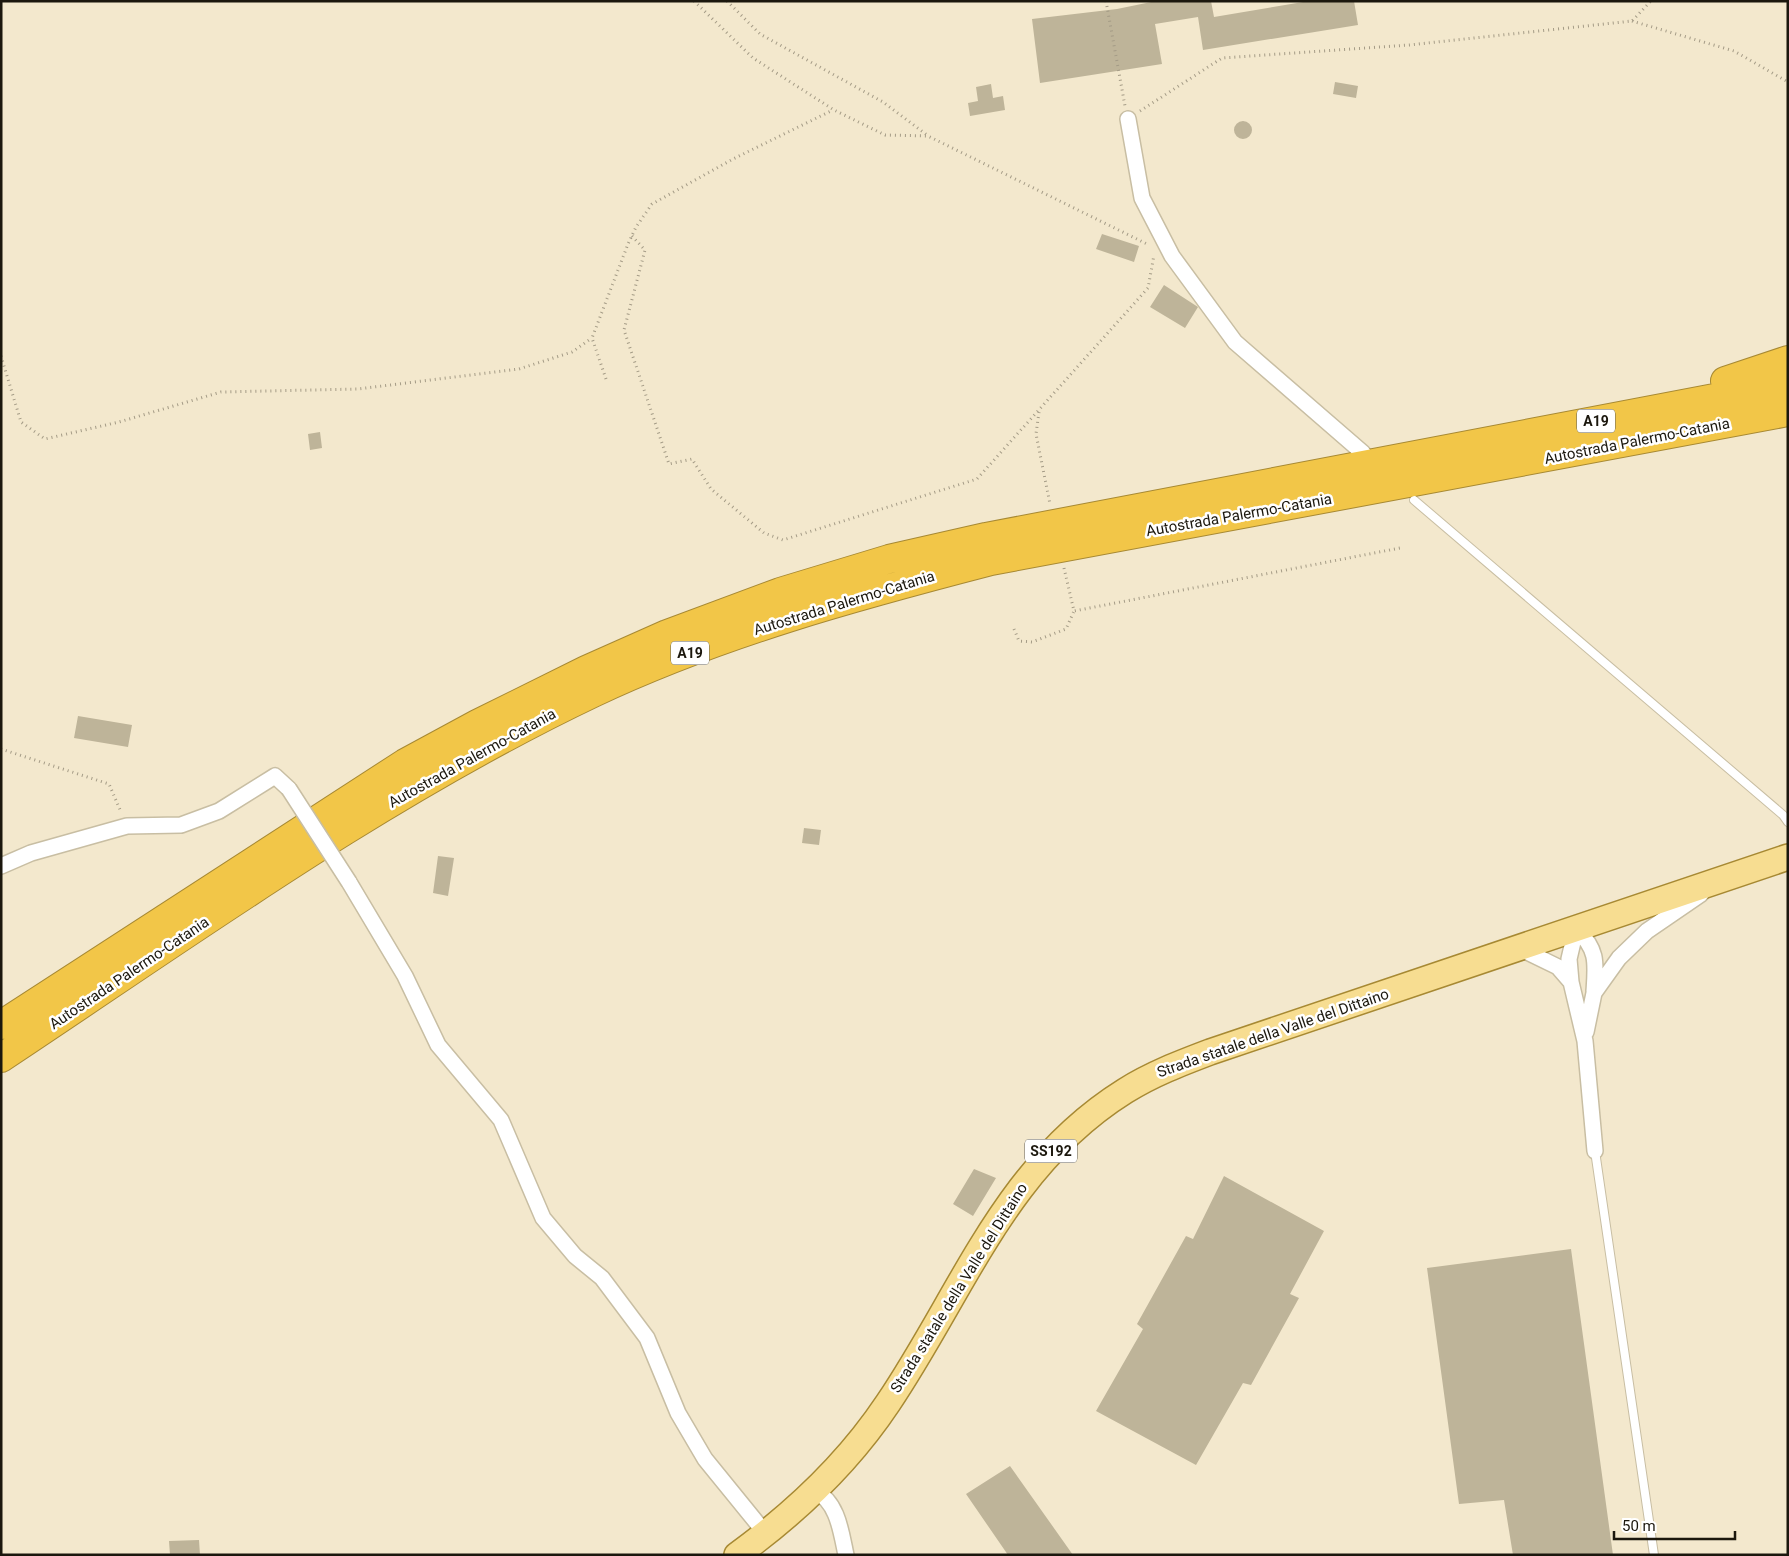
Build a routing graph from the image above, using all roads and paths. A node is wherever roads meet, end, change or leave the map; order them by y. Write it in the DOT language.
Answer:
graph roads {
  1 [pos="694,1"];
  2 [pos="727,1"];
  3 [pos="1106,1"];
  4 [pos="1651,1"];
  5 [pos="1632,21"];
  6 [pos="1788,82"];
  7 [pos="834,110"];
  8 [pos="1128,119"];
  9 [pos="928,136"];
  10 [pos="632,236"];
  11 [pos="592,338"];
  12 [pos="1,356"];
  13 [pos="1788,360"];
  14 [pos="606,379"];
  15 [pos="1788,384"];
  16 [pos="1039,410"];
  17 [pos="1788,412"];
  18 [pos="1788,431"];
  19 [pos="1670,435"];
  20 [pos="1363,453"];
  21 [pos="1404,458"];
  22 [pos="1414,500"];
  23 [pos="1051,507"];
  24 [pos="1400,548"];
  25 [pos="1063,566"];
  26 [pos="1074,611"];
  27 [pos="1014,629"];
  28 [pos="1,749"];
  29 [pos="1788,822"];
  30 [pos="128,826"];
  31 [pos="1788,857"];
  32 [pos="1,866"];
  33 [pos="1720,881"];
  34 [pos="1576,929"];
  35 [pos="1519,948"];
  36 [pos="1571,982"];
  37 [pos="1594,993"];
  38 [pos="1,1025"];
  39 [pos="1585,1040"];
  40 [pos="1,1058"];
  41 [pos="1595,1151"];
  42 [pos="815,1492"];
  43 [pos="766,1534"];
  44 [pos="737,1555"];
  45 [pos="846,1555"];
  46 [pos="1654,1555"];
  1 -- 7 [label="path"];
  2 -- 9 [label="path"];
  3 -- 8 [label="path"];
  4 -- 5 [label="path"];
  5 -- 6 [label="path"];
  5 -- 8 [label="path"];
  7 -- 9 [label="path"];
  7 -- 10 [label="path"];
  8 -- 20 [label="street"];
  9 -- 16 [label="path"];
  10 -- 11 [label="path"];
  10 -- 16 [label="path"];
  11 -- 12 [label="path"];
  11 -- 14 [label="path"];
  13 -- 21 [label="highway"];
  15 -- 21 [label="highway, Autostrada Palermo-Catania / A19"];
  16 -- 23 [label="path"];
  17 -- 19 [label="highway, Autostrada Palermo-Catania / A19"];
  18 -- 19 [label="highway"];
  19 -- 40 [label="highway, Autostrada Palermo-Catania / A19"];
  21 -- 38 [label="highway, Autostrada Palermo-Catania / A19"];
  22 -- 29 [label="lane"];
  24 -- 26 [label="path"];
  25 -- 26 [label="path"];
  26 -- 27 [label="path"];
  28 -- 30 [label="path"];
  30 -- 32 [label="street"];
  30 -- 43 [label="street, bridge"];
  31 -- 33 [label="main road"];
  33 -- 34 [label="main road, Strada statale della Valle del Dittaino"];
  33 -- 37 [label="street"];
  34 -- 35 [label="main road, Strada statale della Valle del Dittaino"];
  34 -- 36 [label="street"];
  34 -- 37 [label="street"];
  35 -- 36 [label="street"];
  35 -- 42 [label="main road, Strada statale della Valle del Dittaino / SS192"];
  36 -- 39 [label="street"];
  37 -- 39 [label="street"];
  39 -- 41 [label="street"];
  41 -- 46 [label="lane"];
  42 -- 43 [label="main road, Strada statale della Valle del Dittaino / SS192"];
  42 -- 45 [label="street"];
  43 -- 44 [label="main road, Strada statale della Valle del Dittaino / SS192"];
}
